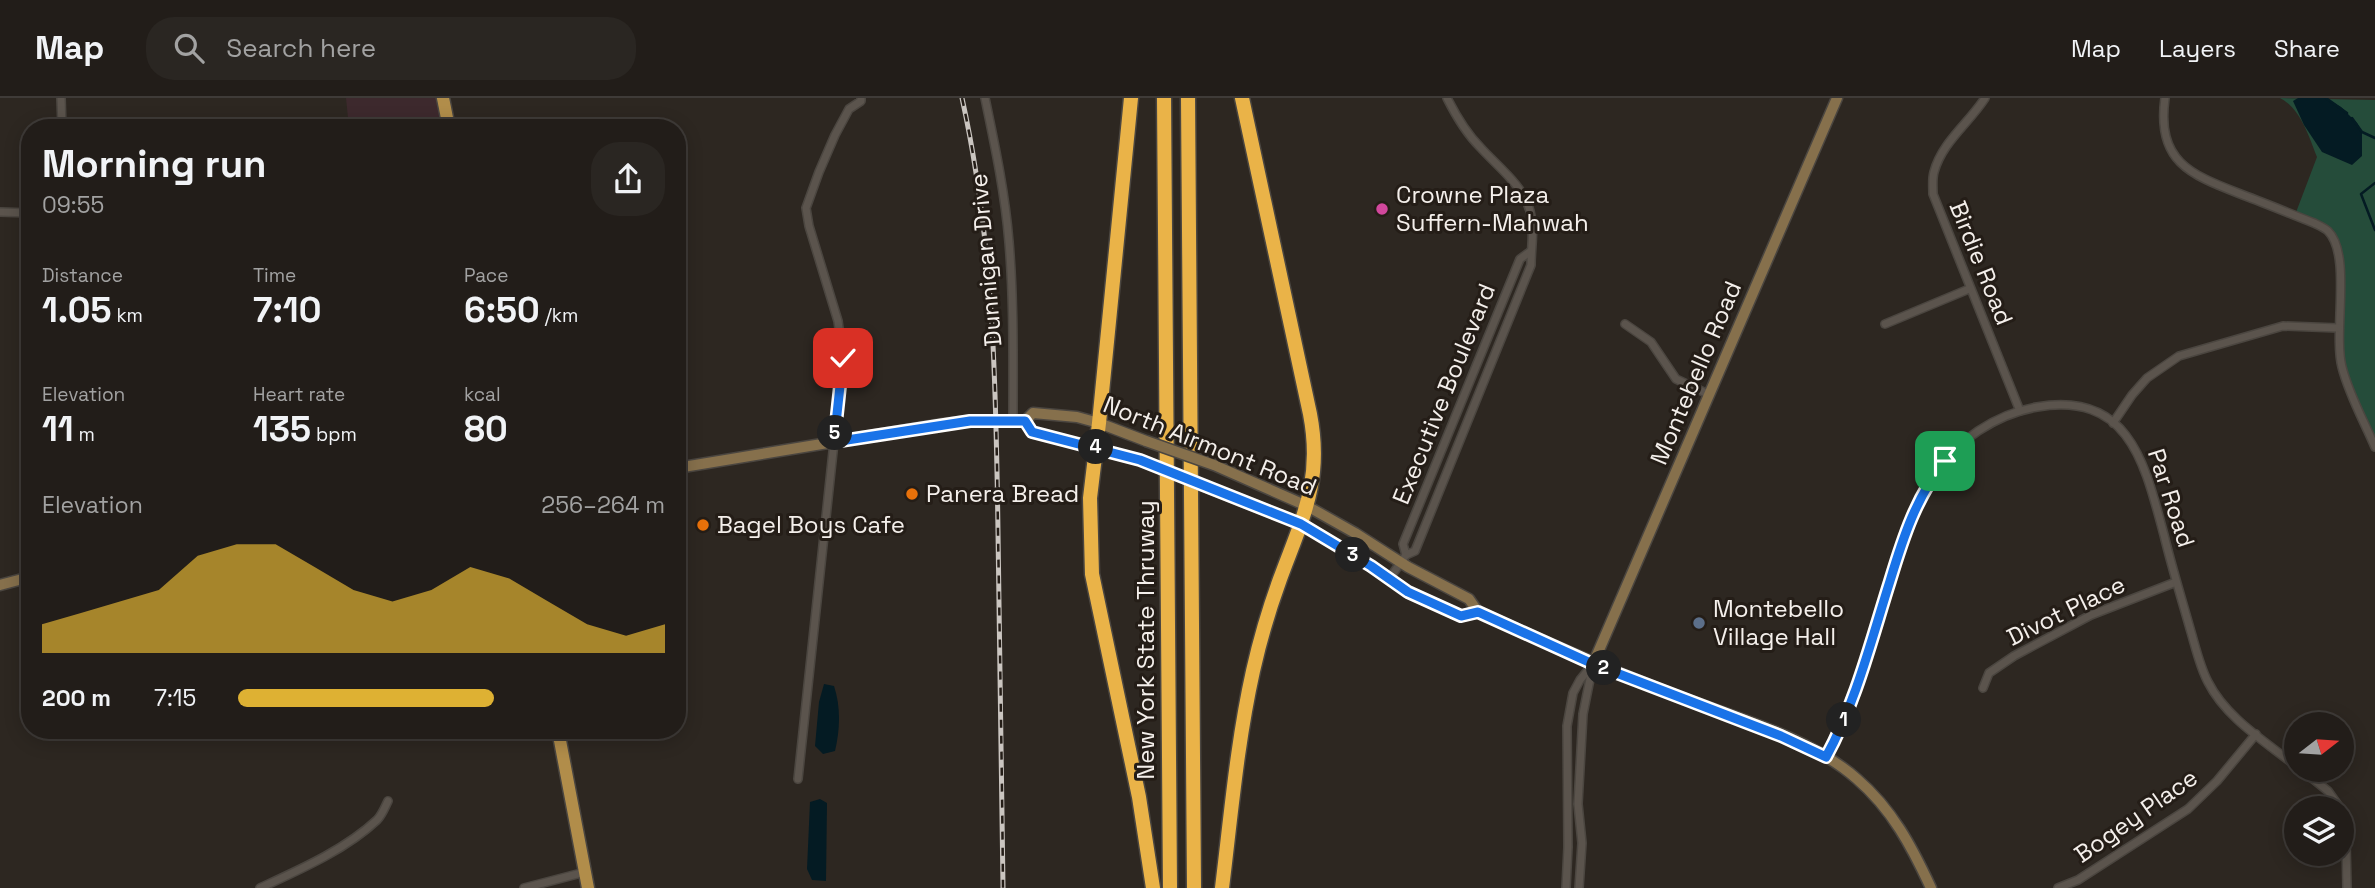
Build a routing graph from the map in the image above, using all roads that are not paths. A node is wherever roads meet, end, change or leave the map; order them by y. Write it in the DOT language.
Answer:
graph roads {
  1 [pos="61,98"];
  2 [pos="443,98"];
  3 [pos="861,98"];
  4 [pos="985,98"];
  5 [pos="1131,98"];
  6 [pos="1164,98"];
  7 [pos="1188,98"];
  8 [pos="1242,98"];
  9 [pos="1447,98"];
  10 [pos="1837,98"];
  11 [pos="1985,98"];
  12 [pos="2165,98"];
  13 [pos="62,119"];
  14 [pos="447,119"];
  15 [pos="0,212"];
  16 [pos="21,213"];
  17 [pos="1531,251"];
  18 [pos="1969,289"];
  19 [pos="1625,324"];
  20 [pos="1885,324"];
  21 [pos="2338,328"];
  22 [pos="1710,395"];
  23 [pos="2020,411"];
  24 [pos="1019,420"];
  25 [pos="1099,423"];
  26 [pos="2113,423"];
  27 [pos="834,442"];
  28 [pos="1096,447"];
  29 [pos="2375,447"];
  30 [pos="686,467"];
  31 [pos="1307,506"];
  32 [pos="1301,524"];
  33 [pos="1403,559"];
  34 [pos="21,579"];
  35 [pos="1389,579"];
  36 [pos="2176,582"];
  37 [pos="0,585"];
  38 [pos="1478,612"];
  39 [pos="1593,664"];
  40 [pos="1983,688"];
  41 [pos="2256,734"];
  42 [pos="560,739"];
  43 [pos="2284,756"];
  44 [pos="1826,757"];
  45 [pos="798,779"];
  46 [pos="2317,782"];
  47 [pos="2332,796"];
  48 [pos="388,801"];
  49 [pos="1567,804"];
  50 [pos="1578,804"];
  51 [pos="2347,866"];
  52 [pos="585,872"];
  53 [pos="260,888"];
  54 [pos="524,888"];
  55 [pos="588,888"];
  56 [pos="1153,888"];
  57 [pos="1170,888"];
  58 [pos="1194,888"];
  59 [pos="1222,888"];
  60 [pos="1566,888"];
  61 [pos="1579,888"];
  62 [pos="1931,888"];
  63 [pos="2058,888"];
  64 [pos="2347,888"];
  1 -- 13 [label="street"];
  2 -- 14 [label="main road"];
  3 -- 27 [label="street"];
  4 -- 24 [label="street, Dunnigan Drive"];
  5 -- 25 [label="highway"];
  6 -- 57 [label="highway, New York State Thruway"];
  7 -- 58 [label="highway, New York State Thruway"];
  8 -- 31 [label="highway"];
  9 -- 17 [label="street, Executive Boulevard"];
  10 -- 22 [label="street, Montebello Road"];
  11 -- 18 [label="street, Birdie Road"];
  12 -- 21 [label="street"];
  15 -- 16 [label="street"];
  17 -- 33 [label="street, Executive Boulevard"];
  17 -- 33 [label="street, Executive Boulevard"];
  18 -- 20 [label="street"];
  18 -- 23 [label="street, Birdie Road"];
  19 -- 22 [label="street"];
  21 -- 26 [label="street"];
  21 -- 29 [label="street"];
  22 -- 39 [label="street, Montebello Road"];
  23 -- 26 [label="street, Par Road"];
  23 -- 44 [label="street, Par Road"];
  24 -- 25 [label="street, North Airmont Road"];
  24 -- 27 [label="street, North Airmont Road"];
  24 -- 28 [label="street, North Airmont Road"];
  25 -- 28 [label="highway"];
  25 -- 31 [label="street, North Airmont Road, bridge"];
  26 -- 36 [label="street, Par Road"];
  27 -- 30 [label="street, North Airmont Road"];
  27 -- 45 [label="street"];
  28 -- 32 [label="street, North Airmont Road, bridge"];
  28 -- 56 [label="highway"];
  31 -- 32 [label="highway"];
  31 -- 33 [label="street, North Airmont Road"];
  32 -- 35 [label="street, North Airmont Road"];
  32 -- 59 [label="highway"];
  33 -- 35 [label="street"];
  33 -- 38 [label="street, North Airmont Road"];
  34 -- 37 [label="street"];
  35 -- 38 [label="street, North Airmont Road"];
  36 -- 40 [label="street, Divot Place"];
  36 -- 41 [label="street, Par Road"];
  38 -- 39 [label="street, North Airmont Road"];
  39 -- 44 [label="street, North Airmont Road"];
  39 -- 49 [label="street"];
  39 -- 50 [label="street"];
  41 -- 43 [label="street, Par Road"];
  41 -- 63 [label="street, Bogey Place"];
  42 -- 52 [label="main road"];
  44 -- 62 [label="street, North Airmont Road"];
  46 -- 47 [label="street"];
  48 -- 53 [label="street"];
  49 -- 50 [label="street"];
  49 -- 60 [label="street"];
  50 -- 61 [label="street"];
  51 -- 64 [label="street"];
  52 -- 54 [label="street"];
  52 -- 55 [label="main road"];
}
